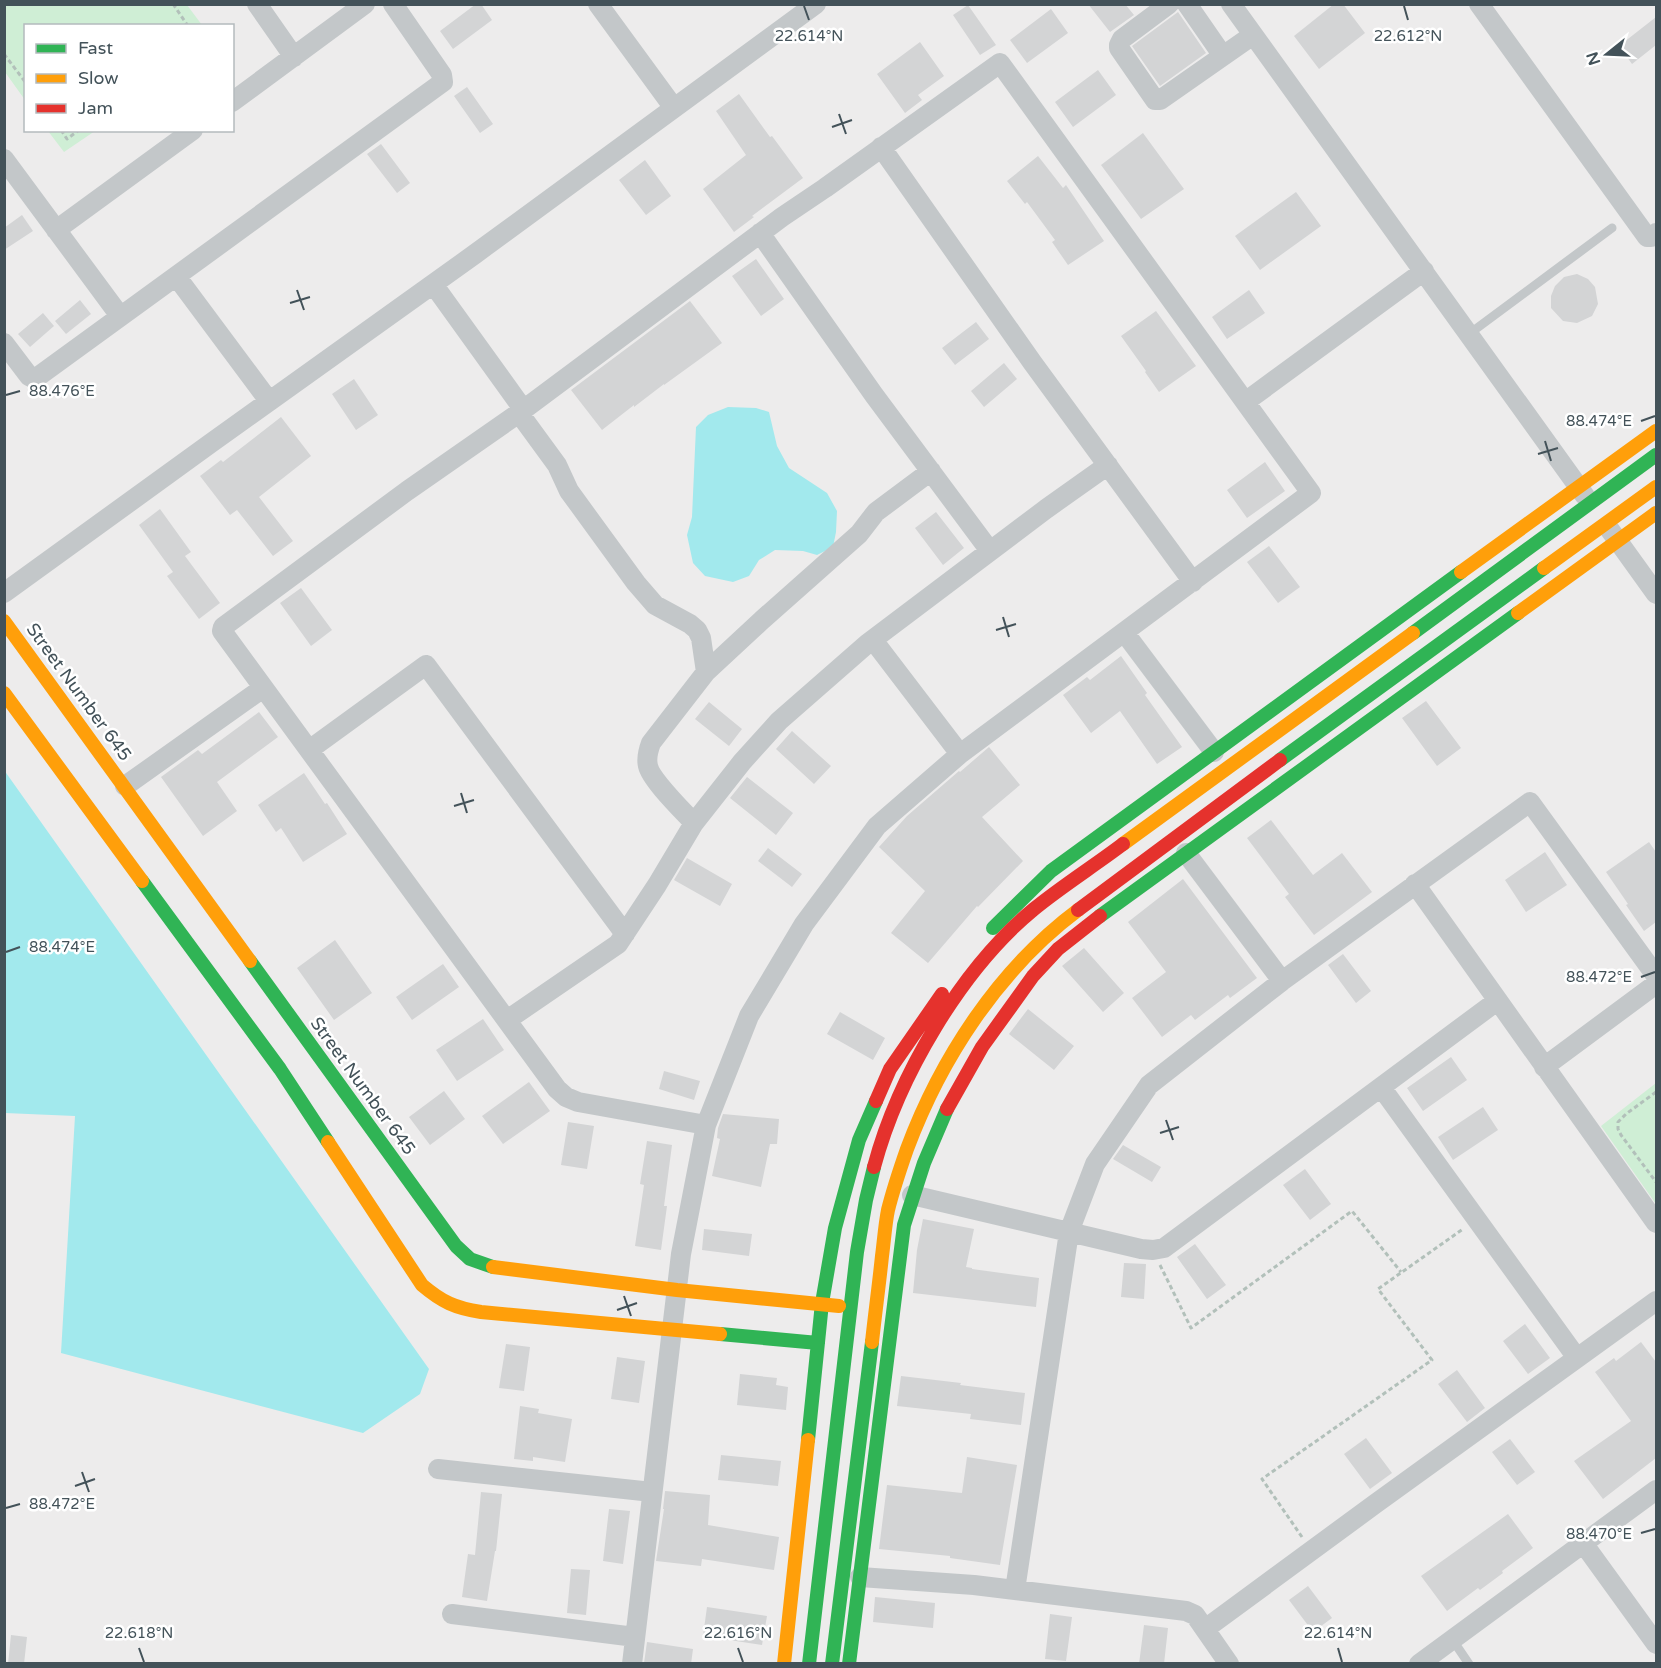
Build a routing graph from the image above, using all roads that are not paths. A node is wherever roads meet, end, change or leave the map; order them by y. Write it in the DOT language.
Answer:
graph roads {
  1 [pos="257,4"];
  2 [pos="365,4"];
  3 [pos="393,4"];
  4 [pos="597,4"];
  5 [pos="816,4"];
  6 [pos="1169,4"];
  7 [pos="1187,4"];
  8 [pos="1231,4"];
  9 [pos="1479,4"];
  10 [pos="1253,35"];
  11 [pos="1223,56"];
  12 [pos="294,57"];
  13 [pos="234,101"];
  14 [pos="674,108"];
  15 [pos="190,132"];
  16 [pos="881,147"];
  17 [pos="4,159"];
  18 [pos="1612,228"];
  19 [pos="56,230"];
  20 [pos="760,233"];
  21 [pos="1656,233"];
  22 [pos="1424,271"];
  23 [pos="176,276"];
  24 [pos="433,284"];
  25 [pos="120,316"];
  26 [pos="1469,334"];
  27 [pos="4,343"];
  28 [pos="269,401"];
  29 [pos="1245,402"];
  30 [pos="521,411"];
  31 [pos="1656,431"];
  32 [pos="1656,455"];
  33 [pos="1108,465"];
  34 [pos="931,471"];
  35 [pos="1578,487"];
  36 [pos="1656,487"];
  37 [pos="1590,503"];
  38 [pos="1656,513"];
  39 [pos="1605,524"];
  40 [pos="1618,541"];
  41 [pos="990,551"];
  42 [pos="1193,582"];
  43 [pos="4,593"];
  44 [pos="1656,594"];
  45 [pos="4,621"];
  46 [pos="1124,632"];
  47 [pos="873,640"];
  48 [pos="706,672"];
  49 [pos="263,688"];
  50 [pos="4,693"];
  51 [pos="309,750"];
  52 [pos="1214,752"];
  53 [pos="960,754"];
  54 [pos="125,786"];
  55 [pos="694,823"];
  56 [pos="1186,853"];
  57 [pos="1415,884"];
  58 [pos="625,934"];
  59 [pos="1656,976"];
  60 [pos="1282,981"];
  61 [pos="1656,984"];
  62 [pos="1497,1001"];
  63 [pos="507,1020"];
  64 [pos="1544,1067"];
  65 [pos="1381,1087"];
  66 [pos="706,1125"];
  67 [pos="912,1195"];
  68 [pos="1656,1223"];
  69 [pos="1069,1232"];
  70 [pos="1656,1301"];
  71 [pos="822,1303"];
  72 [pos="850,1307"];
  73 [pos="674,1311"];
  74 [pos="818,1343"];
  75 [pos="1577,1358"];
  76 [pos="438,1468"];
  77 [pos="1656,1490"];
  78 [pos="652,1492"];
  79 [pos="1583,1544"];
  80 [pos="860,1577"];
  81 [pos="1015,1590"];
  82 [pos="452,1614"];
  83 [pos="1204,1629"];
  84 [pos="635,1637"];
  85 [pos="1452,1639"];
  86 [pos="1656,1644"];
  87 [pos="632,1664"];
  88 [pos="784,1664"];
  89 [pos="809,1664"];
  90 [pos="832,1664"];
  91 [pos="849,1664"];
  92 [pos="1229,1664"];
  93 [pos="1419,1664"];
  94 [pos="1469,1664"];
  1 -- 12 [label="street"];
  2 -- 12 [label="street"];
  3 -- 23 [label="street"];
  4 -- 14 [label="street"];
  5 -- 14 [label="street"];
  6 -- 11 [label="street"];
  7 -- 11 [label="street"];
  8 -- 10 [label="street"];
  9 -- 21 [label="street"];
  10 -- 11 [label="street"];
  10 -- 22 [label="street"];
  12 -- 13 [label="street"];
  14 -- 24 [label="street"];
  15 -- 19 [label="street"];
  16 -- 20 [label="street"];
  16 -- 29 [label="street"];
  16 -- 33 [label="street"];
  17 -- 19 [label="street"];
  18 -- 26 [label="lane"];
  19 -- 25 [label="street"];
  20 -- 30 [label="street"];
  20 -- 34 [label="street"];
  22 -- 26 [label="street"];
  22 -- 29 [label="street"];
  23 -- 25 [label="street"];
  23 -- 28 [label="street"];
  24 -- 28 [label="street"];
  24 -- 30 [label="street"];
  25 -- 27 [label="street"];
  26 -- 35 [label="street"];
  28 -- 43 [label="street"];
  29 -- 42 [label="street"];
  30 -- 48 [label="street"];
  30 -- 49 [label="street"];
  31 -- 35 [label="street"];
  32 -- 37 [label="street"];
  33 -- 41 [label="street"];
  33 -- 42 [label="street"];
  34 -- 41 [label="street"];
  34 -- 48 [label="street"];
  35 -- 37 [label="street"];
  35 -- 52 [label="street"];
  36 -- 39 [label="street"];
  37 -- 39 [label="street"];
  37 -- 72 [label="street"];
  38 -- 40 [label="street"];
  39 -- 40 [label="street"];
  39 -- 90 [label="street"];
  40 -- 44 [label="street"];
  40 -- 56 [label="street"];
  41 -- 47 [label="street"];
  42 -- 46 [label="street"];
  45 -- 54 [label="street, Street Number 645"];
  46 -- 52 [label="street"];
  46 -- 53 [label="street"];
  47 -- 53 [label="street"];
  47 -- 55 [label="street"];
  48 -- 55 [label="street"];
  49 -- 51 [label="street"];
  49 -- 54 [label="street"];
  50 -- 73 [label="street, Street Number 645"];
  51 -- 58 [label="street"];
  51 -- 63 [label="street"];
  52 -- 71 [label="street"];
  53 -- 66 [label="street"];
  54 -- 73 [label="street, Street Number 645"];
  55 -- 58 [label="street"];
  56 -- 60 [label="street"];
  56 -- 67 [label="street"];
  57 -- 59 [label="street"];
  57 -- 60 [label="street"];
  57 -- 62 [label="street"];
  58 -- 63 [label="street"];
  60 -- 69 [label="street"];
  61 -- 64 [label="street"];
  62 -- 64 [label="street"];
  62 -- 65 [label="street"];
  63 -- 66 [label="street"];
  64 -- 68 [label="street"];
  65 -- 69 [label="street"];
  65 -- 75 [label="street"];
  66 -- 73 [label="street"];
  67 -- 69 [label="street"];
  67 -- 80 [label="street"];
  69 -- 81 [label="street"];
  70 -- 75 [label="street"];
  71 -- 72 [label="street, Street Number 645"];
  71 -- 73 [label="street, Street Number 645"];
  71 -- 74 [label="street"];
  72 -- 89 [label="street"];
  73 -- 74 [label="street, Street Number 645"];
  73 -- 78 [label="street"];
  74 -- 88 [label="street"];
  75 -- 83 [label="street"];
  76 -- 78 [label="street"];
  77 -- 79 [label="street"];
  78 -- 84 [label="street"];
  79 -- 85 [label="street"];
  79 -- 86 [label="street"];
  80 -- 81 [label="street"];
  80 -- 91 [label="street"];
  81 -- 83 [label="street"];
  82 -- 84 [label="street"];
  83 -- 92 [label="street"];
  84 -- 87 [label="street"];
  85 -- 93 [label="street"];
  85 -- 94 [label="lane"];
}
